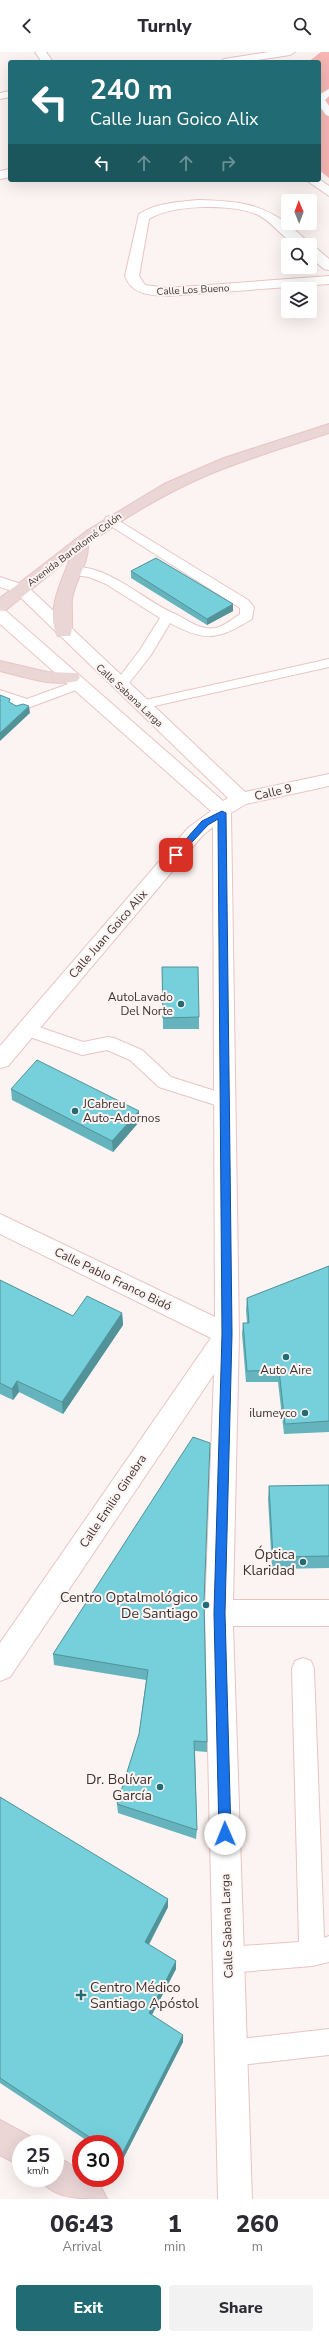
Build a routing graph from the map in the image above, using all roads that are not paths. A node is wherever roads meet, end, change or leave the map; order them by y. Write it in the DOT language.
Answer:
graph roads {
  1 [pos="40,52"];
  2 [pos="295,57"];
  3 [pos="46,60"];
  4 [pos="252,60"];
  5 [pos="329,92"];
  6 [pos="321,98"];
  7 [pos="321,101"];
  8 [pos="329,114"];
  9 [pos="315,182"];
  10 [pos="329,192"];
  11 [pos="296,238"];
  12 [pos="317,256"];
  13 [pos="329,266"];
  14 [pos="329,280"];
  15 [pos="329,428"];
  16 [pos="111,520"];
  17 [pos="80,543"];
  18 [pos="73,571"];
  19 [pos="0,582"];
  20 [pos="21,589"];
  21 [pos="0,606"];
  22 [pos="0,615"];
  23 [pos="168,615"];
  24 [pos="64,632"];
  25 [pos="329,663"];
  26 [pos="0,666"];
  27 [pos="75,681"];
  28 [pos="120,685"];
  29 [pos="0,694"];
  30 [pos="141,705"];
  31 [pos="329,780"];
  32 [pos="240,799"];
  33 [pos="222,812"];
  34 [pos="27,1029"];
  35 [pos="0,1060"];
  36 [pos="225,1101"];
  37 [pos="0,1223"];
  38 [pos="227,1334"];
  39 [pos="219,1613"];
  40 [pos="329,1613"];
  41 [pos="0,1667"];
  42 [pos="303,1669"];
  43 [pos="321,1951"];
  44 [pos="228,1960"];
  45 [pos="329,2042"];
  46 [pos="231,2053"];
  47 [pos="0,2136"];
  48 [pos="12,2144"];
  49 [pos="64,2181"];
  50 [pos="88,2198"];
  51 [pos="235,2199"];
  1 -- 3 [label="street"];
  2 -- 4 [label="street"];
  5 -- 6 [label="lane"];
  7 -- 8 [label="lane"];
  9 -- 10 [label="street"];
  11 -- 14 [label="street, Calle Los Bueno"];
  12 -- 13 [label="street"];
  15 -- 16 [label="main road, Avenida Bartolomé Colón"];
  16 -- 17 [label="main road, Avenida Bartolomé Colón"];
  16 -- 23 [label="lane"];
  17 -- 18 [label="main road"];
  17 -- 20 [label="main road, Avenida Bartolomé Colón"];
  18 -- 23 [label="lane"];
  18 -- 24 [label="main road"];
  19 -- 20 [label="street"];
  20 -- 21 [label="main road, Avenida Bartolomé Colón"];
  20 -- 24 [label="street, Calle Sabana Larga"];
  22 -- 27 [label="street"];
  23 -- 28 [label="lane"];
  24 -- 28 [label="street, Calle Sabana Larga"];
  25 -- 30 [label="lane"];
  26 -- 27 [label="main road"];
  27 -- 29 [label="lane"];
  27 -- 33 [label="street"];
  28 -- 30 [label="street, Calle Sabana Larga"];
  30 -- 32 [label="street, Calle Sabana Larga"];
  31 -- 32 [label="street, Calle 9"];
  32 -- 33 [label="street, Calle 9"];
  33 -- 34 [label="street, Calle Juan Goico Alix"];
  33 -- 36 [label="street, Calle Sabana Larga"];
  34 -- 35 [label="street, Calle Juan Goico Alix"];
  34 -- 36 [label="lane"];
  36 -- 38 [label="street, Calle Sabana Larga"];
  37 -- 38 [label="street, Calle Pablo Franco Bidó"];
  38 -- 39 [label="street, Calle Sabana Larga"];
  38 -- 41 [label="street, Calle Emilio Ginebra"];
  39 -- 40 [label="street"];
  39 -- 44 [label="street, Calle Sabana Larga"];
  42 -- 43 [label="lane"];
  43 -- 44 [label="lane"];
  44 -- 46 [label="street, Calle Sabana Larga"];
  45 -- 46 [label="lane"];
  46 -- 51 [label="street, Calle Sabana Larga"];
  47 -- 48 [label="main road"];
  49 -- 50 [label="main road"];
}
